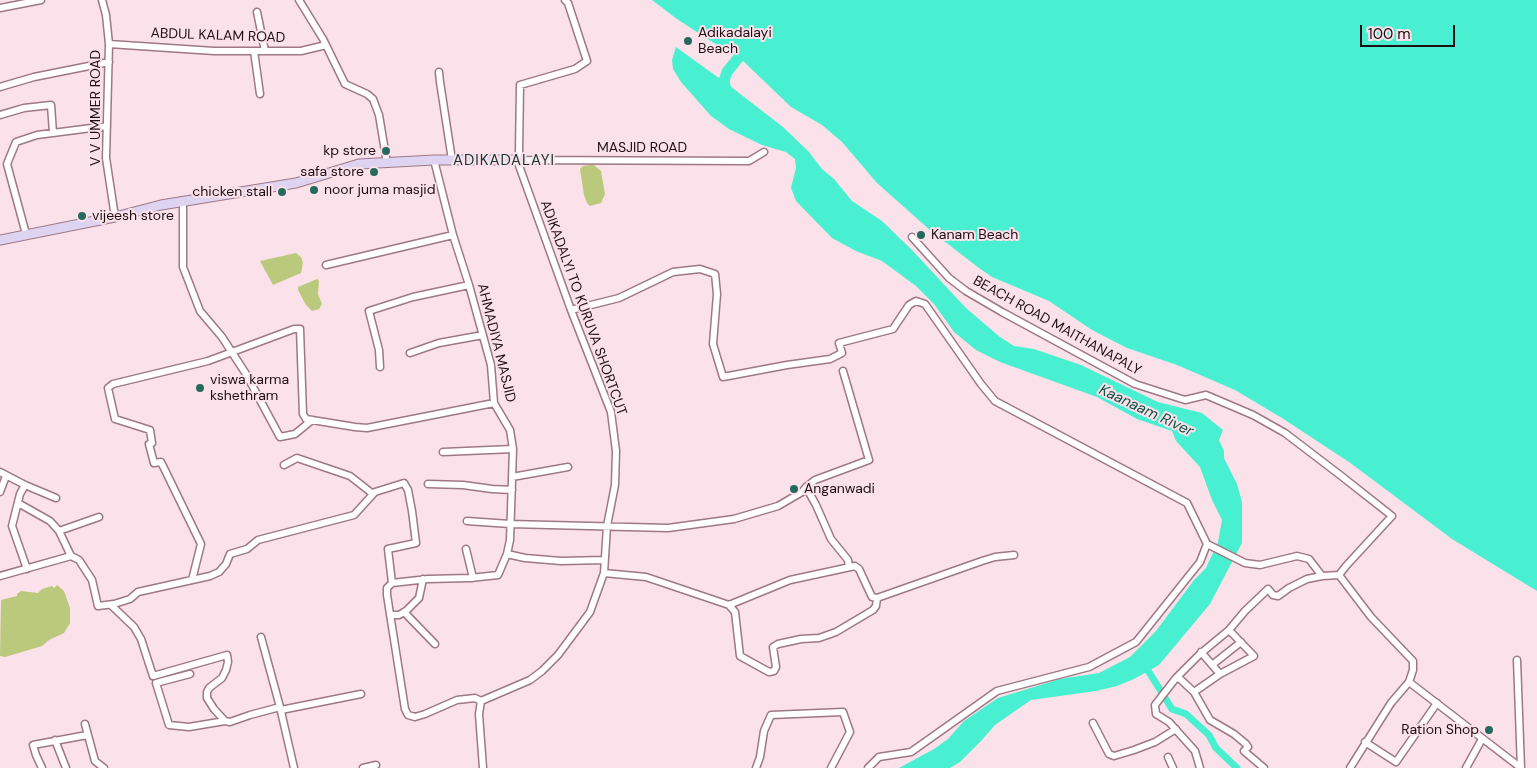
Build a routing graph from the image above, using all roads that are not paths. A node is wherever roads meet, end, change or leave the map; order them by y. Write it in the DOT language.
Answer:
graph roads {
  1 [pos="42,0"];
  2 [pos="102,0"];
  3 [pos="299,0"];
  4 [pos="565,0"];
  5 [pos="0,8"];
  6 [pos="257,12"];
  7 [pos="109,44"];
  8 [pos="326,45"];
  9 [pos="254,51"];
  10 [pos="265,51"];
  11 [pos="109,62"];
  12 [pos="439,72"];
  13 [pos="0,87"];
  14 [pos="260,94"];
  15 [pos="0,115"];
  16 [pos="107,126"];
  17 [pos="53,133"];
  18 [pos="764,152"];
  19 [pos="434,160"];
  20 [pos="452,160"];
  21 [pos="517,160"];
  22 [pos="387,163"];
  23 [pos="183,201"];
  24 [pos="115,217"];
  25 [pos="26,234"];
  26 [pos="453,235"];
  27 [pos="912,237"];
  28 [pos="0,240"];
  29 [pos="326,265"];
  30 [pos="469,285"];
  31 [pos="571,310"];
  32 [pos="483,335"];
  33 [pos="232,352"];
  34 [pos="410,353"];
  35 [pos="380,367"];
  36 [pos="843,371"];
  37 [pos="494,403"];
  38 [pos="312,420"];
  39 [pos="513,449"];
  40 [pos="443,452"];
  41 [pos="284,465"];
  42 [pos="568,467"];
  43 [pos="3,474"];
  44 [pos="512,477"];
  45 [pos="428,484"];
  46 [pos="25,485"];
  47 [pos="806,487"];
  48 [pos="512,490"];
  49 [pos="0,492"];
  50 [pos="373,494"];
  51 [pos="56,498"];
  52 [pos="18,503"];
  53 [pos="99,517"];
  54 [pos="467,521"];
  55 [pos="510,524"];
  56 [pos="607,526"];
  57 [pos="59,531"];
  58 [pos="1209,545"];
  59 [pos="466,548"];
  60 [pos="507,554"];
  61 [pos="1014,555"];
  62 [pos="71,556"];
  63 [pos="604,560"];
  64 [pos="849,567"];
  65 [pos="26,569"];
  66 [pos="604,573"];
  67 [pos="1339,575"];
  68 [pos="0,576"];
  69 [pos="1322,576"];
  70 [pos="473,578"];
  71 [pos="423,579"];
  72 [pos="192,580"];
  73 [pos="392,583"];
  74 [pos="877,598"];
  75 [pos="111,605"];
  76 [pos="729,605"];
  77 [pos="404,612"];
  78 [pos="390,615"];
  79 [pos="1229,630"];
  80 [pos="261,637"];
  81 [pos="1241,642"];
  82 [pos="435,644"];
  83 [pos="1202,652"];
  84 [pos="1517,660"];
  85 [pos="1212,665"];
  86 [pos="190,674"];
  87 [pos="1220,674"];
  88 [pos="1176,678"];
  89 [pos="155,680"];
  90 [pos="1409,682"];
  91 [pos="1194,692"];
  92 [pos="360,694"];
  93 [pos="481,701"];
  94 [pos="1438,703"];
  95 [pos="280,708"];
  96 [pos="225,721"];
  97 [pos="85,724"];
  98 [pos="1094,724"];
  99 [pos="1176,729"];
  100 [pos="87,735"];
  101 [pos="1482,739"];
  102 [pos="55,740"];
  103 [pos="1365,742"];
  104 [pos="1168,757"];
  105 [pos="376,765"];
  106 [pos="42,768"];
  107 [pos="66,768"];
  108 [pos="103,768"];
  109 [pos="108,768"];
  110 [pos="294,768"];
  111 [pos="363,768"];
  112 [pos="483,768"];
  113 [pos="756,768"];
  114 [pos="831,768"];
  115 [pos="868,768"];
  116 [pos="1173,768"];
  117 [pos="1200,768"];
  118 [pos="1264,768"];
  119 [pos="1350,768"];
  120 [pos="1466,768"];
  121 [pos="1521,768"];
  1 -- 5 [label="street"];
  2 -- 7 [label="street, V V UMMER ROAD"];
  3 -- 8 [label="street"];
  4 -- 21 [label="street"];
  6 -- 10 [label="street"];
  7 -- 9 [label="street, ABDUL KALAM ROAD"];
  7 -- 11 [label="street, V V UMMER ROAD"];
  8 -- 10 [label="street, ABDUL KALAM ROAD"];
  8 -- 22 [label="street"];
  9 -- 10 [label="street, ABDUL KALAM ROAD"];
  9 -- 14 [label="street"];
  11 -- 13 [label="street"];
  11 -- 16 [label="street, V V UMMER ROAD"];
  12 -- 20 [label="street"];
  15 -- 17 [label="street"];
  16 -- 17 [label="street"];
  16 -- 24 [label="street, V V UMMER ROAD"];
  17 -- 25 [label="street"];
  18 -- 21 [label="street, MASJID ROAD"];
  19 -- 20 [label="street"];
  19 -- 22 [label="street"];
  19 -- 26 [label="street, AHMADIYA MASJID"];
  20 -- 21 [label="street"];
  21 -- 31 [label="street, ADIKADALYI TO KURUVA SHORTCUT"];
  22 -- 23 [label="street"];
  23 -- 24 [label="street"];
  23 -- 33 [label="street"];
  24 -- 25 [label="street"];
  25 -- 28 [label="street"];
  26 -- 29 [label="street"];
  26 -- 30 [label="street, AHMADIYA MASJID"];
  27 -- 67 [label="street, BEACH ROAD MAITHANAPALY"];
  30 -- 32 [label="street, AHMADIYA MASJID"];
  30 -- 35 [label="street"];
  31 -- 56 [label="street, ADIKADALYI TO KURUVA SHORTCUT"];
  31 -- 58 [label="street"];
  32 -- 34 [label="street"];
  32 -- 37 [label="street, AHMADIYA MASJID"];
  33 -- 38 [label="street"];
  33 -- 38 [label="street"];
  33 -- 72 [label="street"];
  36 -- 47 [label="street"];
  37 -- 38 [label="street"];
  37 -- 39 [label="street, AHMADIYA MASJID"];
  39 -- 40 [label="street"];
  39 -- 44 [label="street, AHMADIYA MASJID"];
  41 -- 50 [label="street"];
  42 -- 44 [label="street"];
  43 -- 46 [label="street"];
  43 -- 49 [label="street"];
  44 -- 48 [label="street, AHMADIYA MASJID"];
  45 -- 48 [label="street"];
  46 -- 51 [label="street"];
  46 -- 52 [label="street"];
  47 -- 56 [label="street"];
  47 -- 64 [label="street"];
  48 -- 55 [label="street, AHMADIYA MASJID"];
  50 -- 72 [label="street"];
  50 -- 73 [label="street"];
  52 -- 57 [label="street"];
  52 -- 65 [label="street"];
  53 -- 57 [label="street"];
  54 -- 55 [label="street"];
  55 -- 56 [label="street"];
  55 -- 60 [label="street, AHMADIYA MASJID"];
  56 -- 63 [label="street, ADIKADALYI TO KURUVA SHORTCUT"];
  57 -- 62 [label="street"];
  58 -- 69 [label="street"];
  58 -- 115 [label="street"];
  59 -- 70 [label="street"];
  60 -- 63 [label="street"];
  60 -- 70 [label="street, AHMADIYA MASJID"];
  61 -- 74 [label="street"];
  62 -- 65 [label="street"];
  62 -- 75 [label="street"];
  63 -- 66 [label="street, ADIKADALYI TO KURUVA SHORTCUT"];
  64 -- 74 [label="street"];
  64 -- 76 [label="street"];
  65 -- 68 [label="street"];
  66 -- 76 [label="street"];
  66 -- 93 [label="street, ADIKADALYI TO KURUVA SHORTCUT"];
  67 -- 69 [label="street"];
  67 -- 90 [label="street"];
  69 -- 79 [label="street"];
  70 -- 71 [label="street, AHMADIYA MASJID"];
  71 -- 73 [label="street, AHMADIYA MASJID"];
  71 -- 77 [label="street"];
  72 -- 75 [label="street"];
  73 -- 78 [label="street"];
  74 -- 76 [label="street"];
  75 -- 89 [label="street"];
  77 -- 78 [label="street"];
  77 -- 82 [label="street"];
  78 -- 93 [label="street"];
  79 -- 81 [label="street"];
  79 -- 83 [label="street"];
  80 -- 95 [label="street"];
  81 -- 85 [label="street"];
  81 -- 87 [label="street"];
  83 -- 85 [label="street"];
  83 -- 88 [label="street"];
  84 -- 121 [label="street"];
  85 -- 87 [label="street"];
  86 -- 89 [label="street"];
  87 -- 91 [label="street"];
  88 -- 91 [label="street"];
  88 -- 99 [label="street"];
  89 -- 96 [label="street"];
  89 -- 96 [label="street"];
  90 -- 94 [label="street"];
  90 -- 103 [label="street"];
  91 -- 118 [label="street"];
  92 -- 95 [label="street"];
  93 -- 112 [label="street"];
  94 -- 101 [label="street"];
  94 -- 103 [label="street"];
  95 -- 96 [label="street"];
  95 -- 110 [label="street"];
  97 -- 100 [label="street"];
  98 -- 99 [label="street"];
  99 -- 117 [label="street"];
  100 -- 102 [label="street"];
  100 -- 108 [label="street"];
  101 -- 120 [label="street"];
  101 -- 121 [label="street"];
  102 -- 106 [label="street"];
  102 -- 107 [label="street"];
  103 -- 119 [label="street"];
  104 -- 116 [label="street"];
  105 -- 111 [label="street"];
  108 -- 109 [label="street"];
  113 -- 114 [label="street"];
}
